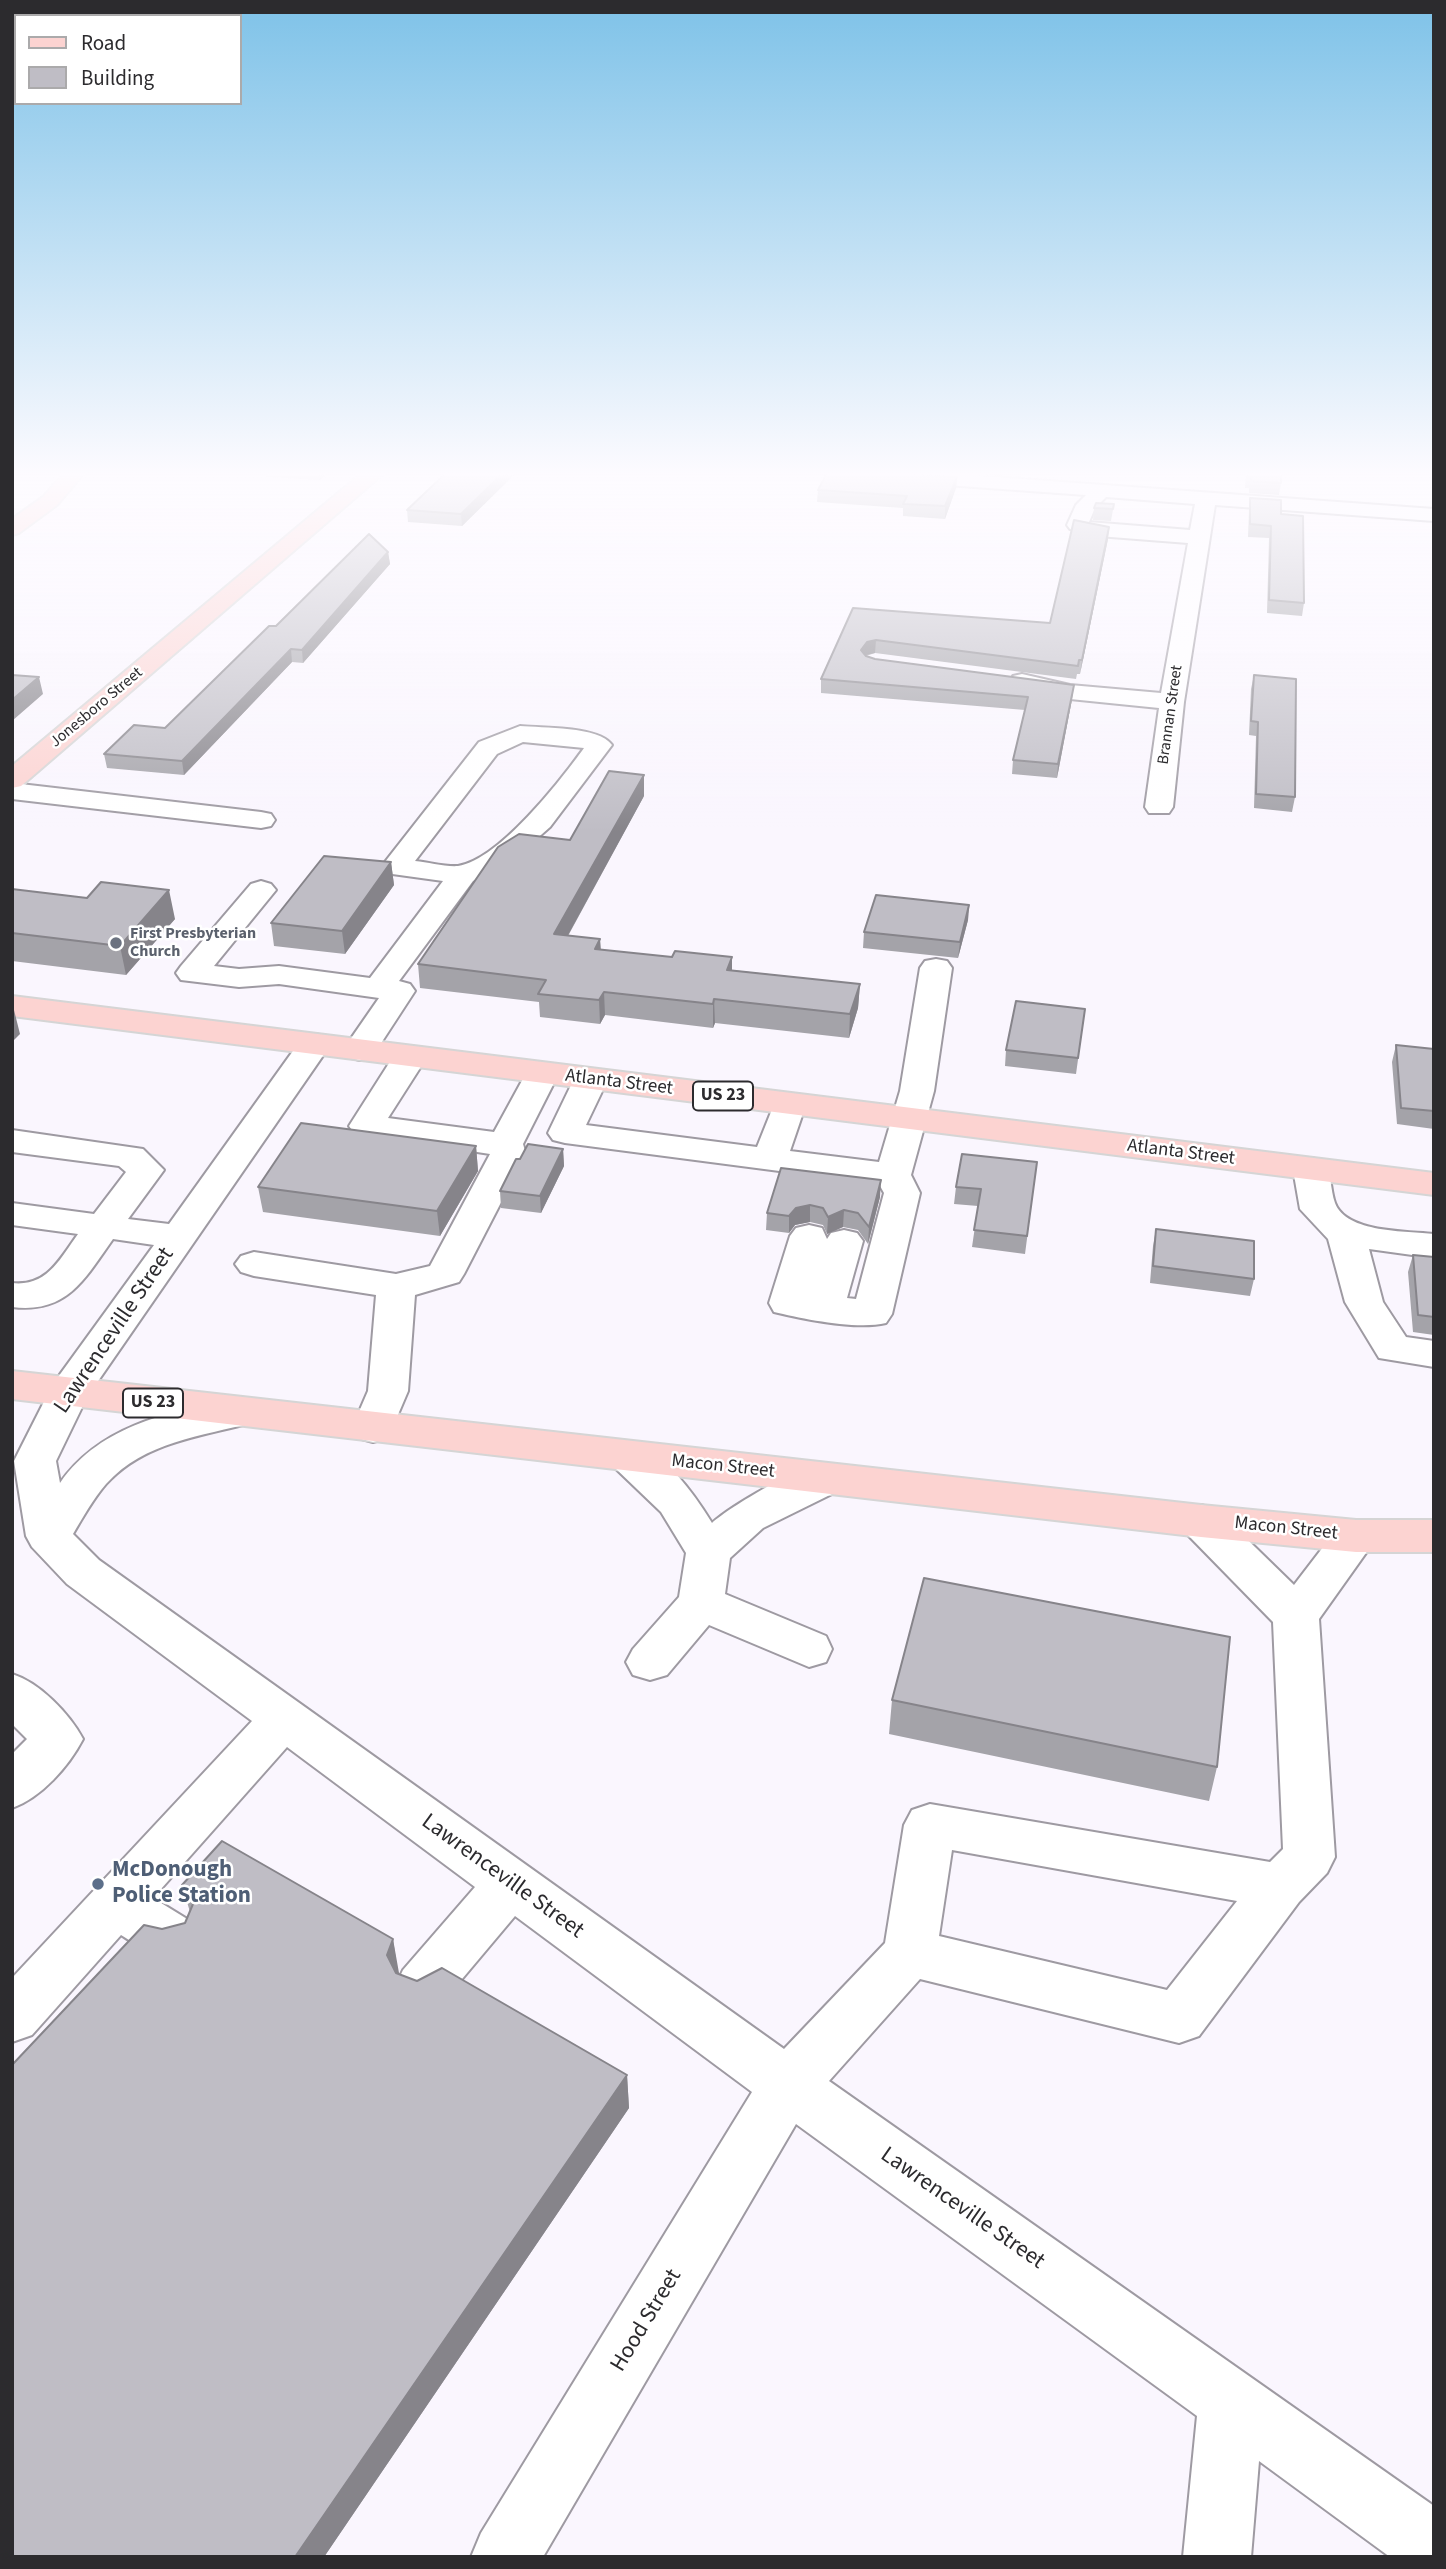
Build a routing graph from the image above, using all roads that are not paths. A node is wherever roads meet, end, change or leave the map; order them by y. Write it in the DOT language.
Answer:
graph roads {
  1 [pos="232,593"];
  2 [pos="1191,593"];
  3 [pos="1000,678"];
  4 [pos="1172,702"];
  5 [pos="12,779"];
  6 [pos="12,791"];
  7 [pos="1159,807"];
  8 [pos="261,820"];
  9 [pos="463,876"];
  10 [pos="261,890"];
  11 [pos="936,968"];
  12 [pos="378,988"];
  13 [pos="12,1006"];
  14 [pos="315,1044"];
  15 [pos="360,1050"];
  16 [pos="410,1057"];
  17 [pos="542,1073"];
  18 [pos="591,1079"];
  19 [pos="789,1104"];
  20 [pos="908,1119"];
  21 [pos="12,1141"];
  22 [pos="505,1144"];
  23 [pos="770,1159"];
  24 [pos="1311,1169"];
  25 [pos="854,1179"];
  26 [pos="1434,1184"];
  27 [pos="12,1214"];
  28 [pos="106,1227"];
  29 [pos="1346,1235"];
  30 [pos="178,1237"];
  31 [pos="827,1239"];
  32 [pos="1434,1246"];
  33 [pos="254,1264"];
  34 [pos="396,1286"];
  35 [pos="12,1295"];
  36 [pos="1434,1354"];
  37 [pos="12,1385"];
  38 [pos="68,1394"];
  39 [pos="239,1412"];
  40 [pos="373,1427"];
  41 [pos="629,1457"];
  42 [pos="825,1479"];
  43 [pos="1201,1521"];
  44 [pos="48,1536"];
  45 [pos="1356,1536"];
  46 [pos="1434,1536"];
  47 [pos="708,1552"];
  48 [pos="701,1603"];
  49 [pos="1296,1616"];
  50 [pos="809,1649"];
  51 [pos="650,1662"];
  52 [pos="12,1693"];
  53 [pos="285,1717"];
  54 [pos="12,1787"];
  55 [pos="511,1883"];
  56 [pos="1280,1886"];
  57 [pos="117,1903"];
  58 [pos="173,1939"];
  59 [pos="910,1954"];
  60 [pos="422,1987"];
  61 [pos="12,2017"];
  62 [pos="788,2085"];
  63 [pos="1231,2401"];
  64 [pos="1434,2547"];
  65 [pos="505,2557"];
  66 [pos="1217,2557"];
  1 -- 5 [label="main road, Jonesboro Street"];
  2 -- 4 [label="street, Brannan Street"];
  3 -- 4 [label="street"];
  4 -- 7 [label="street, Brannan Street"];
  6 -- 8 [label="street"];
  9 -- 9 [label="street"];
  9 -- 12 [label="street"];
  10 -- 12 [label="street"];
  11 -- 20 [label="street"];
  12 -- 15 [label="street"];
  13 -- 14 [label="main road, Atlanta Street / US 23"];
  14 -- 15 [label="main road, Atlanta Street / US 23"];
  14 -- 30 [label="street, Lawrenceville Street"];
  15 -- 16 [label="main road, Atlanta Street / US 23"];
  16 -- 17 [label="main road, Atlanta Street / US 23"];
  16 -- 22 [label="street"];
  17 -- 18 [label="main road, Atlanta Street / US 23"];
  17 -- 22 [label="street"];
  18 -- 19 [label="main road, Atlanta Street / US 23"];
  18 -- 23 [label="street"];
  19 -- 20 [label="main road, Atlanta Street / US 23"];
  19 -- 23 [label="street"];
  20 -- 24 [label="main road, Atlanta Street / US 23"];
  20 -- 25 [label="street"];
  21 -- 28 [label="street"];
  22 -- 34 [label="street"];
  23 -- 25 [label="street"];
  24 -- 26 [label="main road, Atlanta Street / US 23"];
  24 -- 29 [label="street"];
  25 -- 31 [label="street"];
  27 -- 28 [label="street"];
  28 -- 30 [label="street"];
  28 -- 35 [label="street"];
  29 -- 32 [label="street"];
  29 -- 36 [label="street"];
  30 -- 38 [label="street, Lawrenceville Street"];
  33 -- 34 [label="street"];
  34 -- 40 [label="street"];
  37 -- 38 [label="main road, Macon Street / US 23"];
  38 -- 39 [label="main road, Macon Street / US 23"];
  38 -- 44 [label="street, Lawrenceville Street"];
  39 -- 40 [label="main road, Macon Street / US 23"];
  39 -- 44 [label="street"];
  40 -- 41 [label="main road, Macon Street / US 23"];
  41 -- 42 [label="main road, Macon Street / US 23"];
  41 -- 47 [label="street"];
  42 -- 43 [label="main road, Macon Street / US 23"];
  42 -- 47 [label="street"];
  43 -- 45 [label="main road, Macon Street / US 23"];
  43 -- 49 [label="street"];
  44 -- 53 [label="street, Lawrenceville Street"];
  45 -- 46 [label="main road, Macon Street / US 23"];
  45 -- 49 [label="street"];
  47 -- 48 [label="street"];
  48 -- 50 [label="street"];
  48 -- 51 [label="street"];
  49 -- 56 [label="street"];
  52 -- 54 [label="street"];
  53 -- 55 [label="street, Lawrenceville Street"];
  53 -- 57 [label="street"];
  55 -- 60 [label="street"];
  55 -- 62 [label="street, Lawrenceville Street"];
  56 -- 59 [label="street"];
  56 -- 59 [label="street"];
  57 -- 58 [label="street"];
  57 -- 61 [label="street"];
  59 -- 62 [label="street, Hood Street"];
  62 -- 63 [label="street, Lawrenceville Street"];
  62 -- 65 [label="street, Hood Street"];
  63 -- 64 [label="street, Lawrenceville Street"];
  63 -- 66 [label="street"];
}
